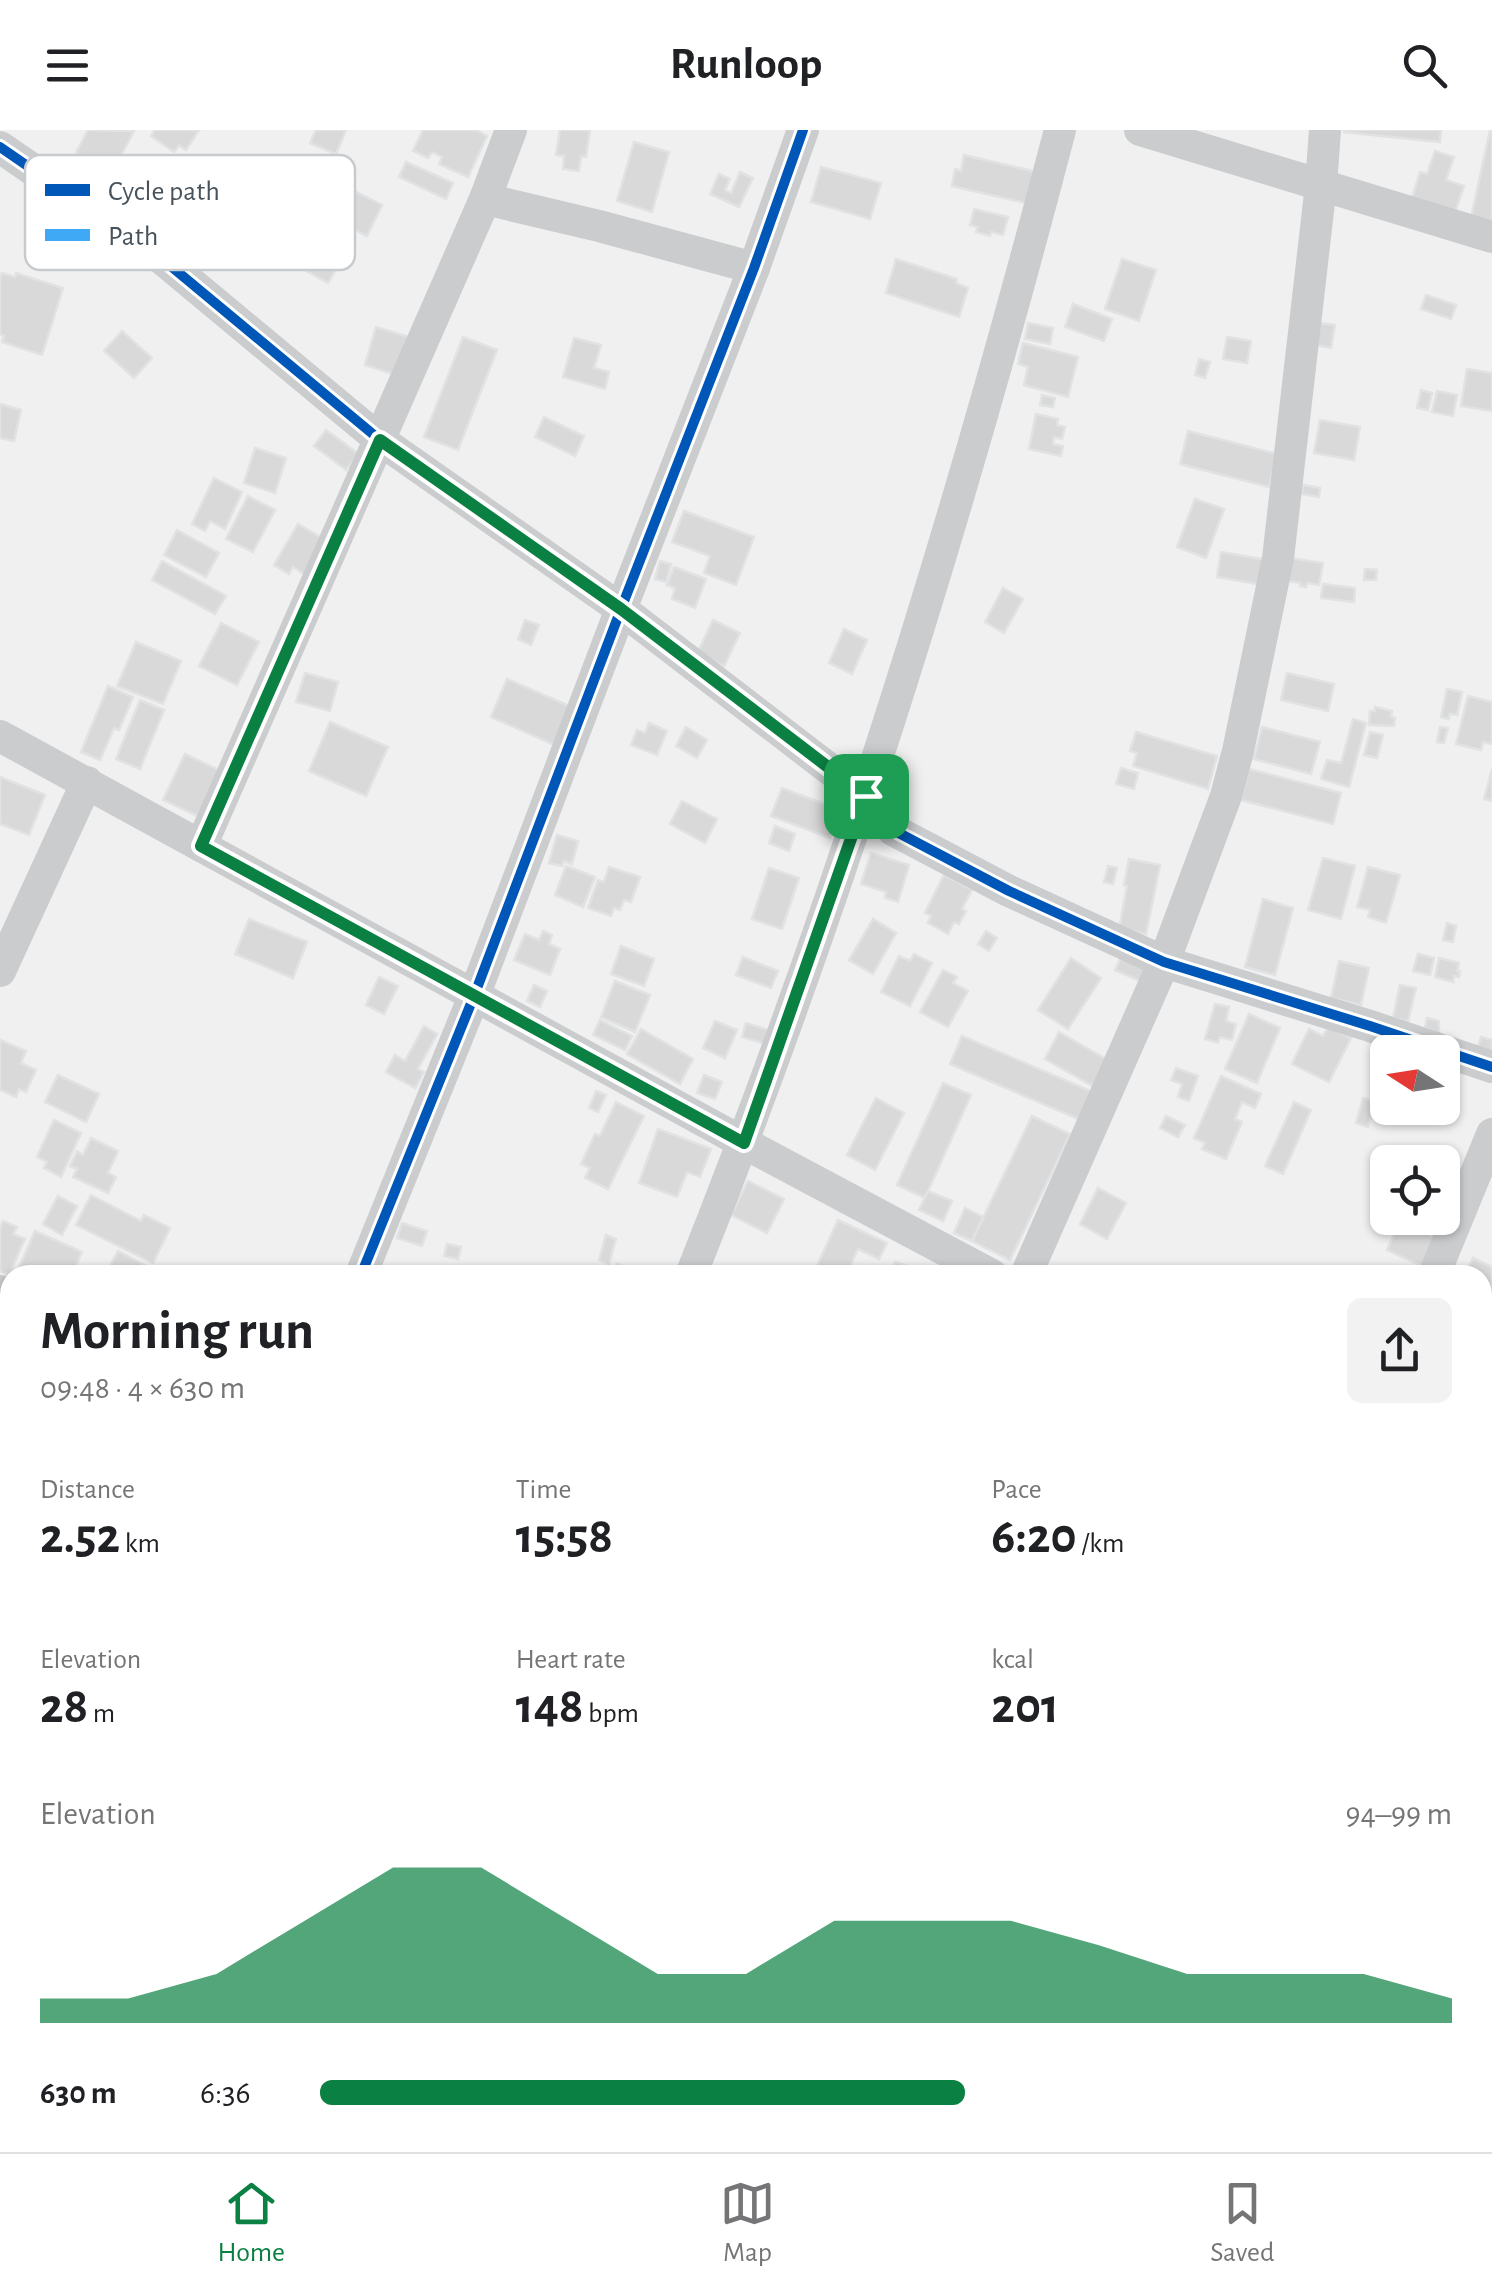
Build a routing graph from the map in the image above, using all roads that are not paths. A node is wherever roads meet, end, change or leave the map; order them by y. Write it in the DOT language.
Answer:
graph roads {
  1 [pos="510,130"];
  2 [pos="803,130"];
  3 [pos="1060,130"];
  4 [pos="1140,130"];
  5 [pos="1325,130"];
  6 [pos="0,147"];
  7 [pos="25,164"];
  8 [pos="1321,185"];
  9 [pos="485,199"];
  10 [pos="1492,237"];
  11 [pos="754,268"];
  12 [pos="175,270"];
  13 [pos="380,440"];
  14 [pos="621,609"];
  15 [pos="0,736"];
  16 [pos="87,782"];
  17 [pos="866,796"];
  18 [pos="201,846"];
  19 [pos="1164,962"];
  20 [pos="0,971"];
  21 [pos="474,996"];
  22 [pos="1492,1067"];
  23 [pos="1492,1134"];
  24 [pos="744,1143"];
  25 [pos="365,1265"];
  26 [pos="695,1265"];
  27 [pos="973,1265"];
  28 [pos="1030,1265"];
  29 [pos="1438,1265"];
  1 -- 9 [label="street"];
  2 -- 11 [label="street"];
  3 -- 17 [label="street"];
  4 -- 8 [label="street"];
  5 -- 8 [label="street"];
  6 -- 7 [label="street"];
  8 -- 10 [label="street"];
  8 -- 19 [label="street"];
  9 -- 11 [label="street"];
  9 -- 13 [label="street"];
  11 -- 14 [label="street"];
  12 -- 13 [label="street"];
  13 -- 14 [label="street"];
  13 -- 18 [label="street"];
  14 -- 17 [label="street"];
  14 -- 21 [label="street"];
  15 -- 16 [label="street"];
  16 -- 18 [label="street"];
  16 -- 20 [label="street"];
  17 -- 19 [label="street"];
  17 -- 24 [label="street"];
  18 -- 21 [label="street"];
  19 -- 22 [label="street"];
  19 -- 28 [label="street"];
  21 -- 24 [label="street"];
  21 -- 25 [label="street"];
  23 -- 29 [label="street"];
  24 -- 26 [label="street"];
  24 -- 27 [label="street"];
}
